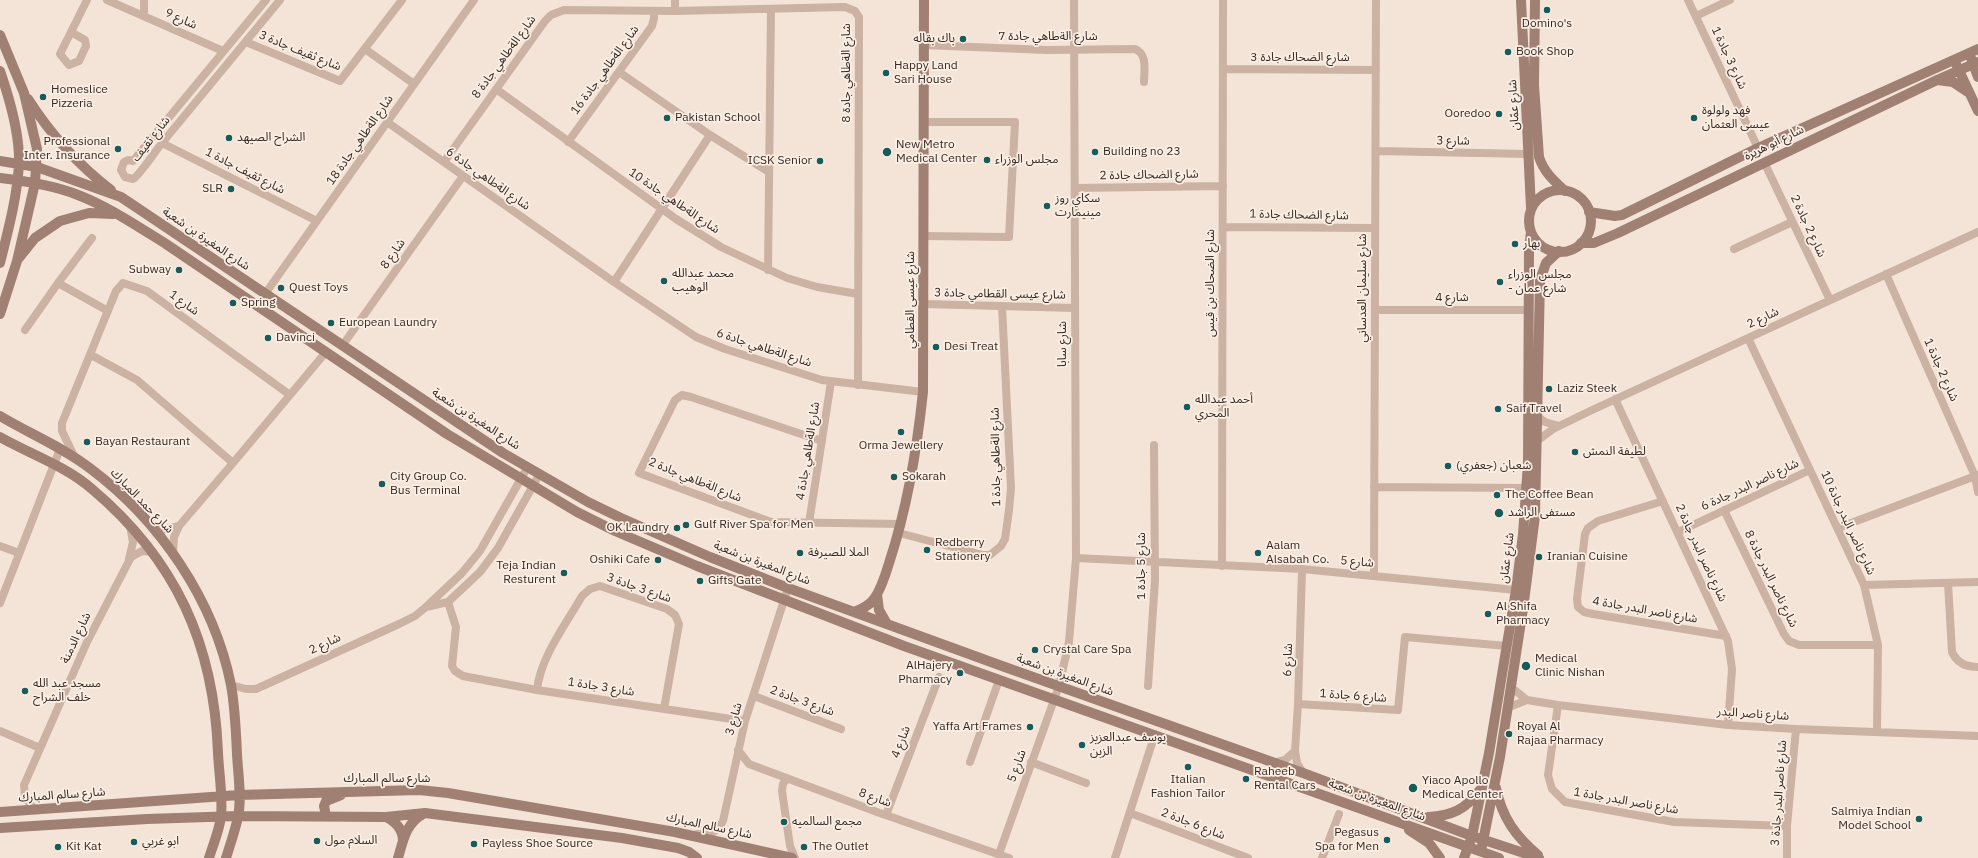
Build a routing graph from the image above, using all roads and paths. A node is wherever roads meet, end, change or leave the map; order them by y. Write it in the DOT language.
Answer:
graph roads {
  1 [pos="86,0"];
  2 [pos="107,0"];
  3 [pos="144,0"];
  4 [pos="266,0"];
  5 [pos="280,0"];
  6 [pos="402,0"];
  7 [pos="474,0"];
  8 [pos="675,0"];
  9 [pos="924,0"];
  10 [pos="1074,0"];
  11 [pos="1223,0"];
  12 [pos="1376,0"];
  13 [pos="1521,0"];
  14 [pos="1535,0"];
  15 [pos="1688,0"];
  16 [pos="1730,0"];
  17 [pos="772,9"];
  18 [pos="654,11"];
  19 [pos="675,11"];
  20 [pos="144,16"];
  21 [pos="1696,16"];
  22 [pos="71,32"];
  23 [pos="0,35"];
  24 [pos="246,42"];
  25 [pos="923,46"];
  26 [pos="364,49"];
  27 [pos="1074,49"];
  28 [pos="223,51"];
  29 [pos="1974,51"];
  30 [pos="1955,60"];
  31 [pos="1975,63"];
  32 [pos="1223,69"];
  33 [pos="1376,70"];
  34 [pos="1959,70"];
  35 [pos="0,71"];
  36 [pos="619,72"];
  37 [pos="1978,77"];
  38 [pos="1937,80"];
  39 [pos="1144,82"];
  40 [pos="414,84"];
  41 [pos="496,89"];
  42 [pos="24,93"];
  43 [pos="1970,94"];
  44 [pos="1978,111"];
  45 [pos="387,122"];
  46 [pos="923,122"];
  47 [pos="710,135"];
  48 [pos="568,142"];
  49 [pos="162,143"];
  50 [pos="1758,148"];
  51 [pos="1376,151"];
  52 [pos="1529,154"];
  53 [pos="0,161"];
  54 [pos="444,162"];
  55 [pos="1764,162"];
  56 [pos="19,163"];
  57 [pos="37,167"];
  58 [pos="769,172"];
  59 [pos="463,176"];
  60 [pos="0,178"];
  61 [pos="17,180"];
  62 [pos="34,183"];
  63 [pos="1223,186"];
  64 [pos="1075,188"];
  65 [pos="1565,191"];
  66 [pos="121,197"];
  67 [pos="1531,208"];
  68 [pos="662,209"];
  69 [pos="1589,212"];
  70 [pos="118,214"];
  71 [pos="317,221"];
  72 [pos="1792,222"];
  73 [pos="1223,226"];
  74 [pos="1375,228"];
  75 [pos="1531,232"];
  76 [pos="1978,232"];
  77 [pos="924,236"];
  78 [pos="92,238"];
  79 [pos="1581,243"];
  80 [pos="1734,249"];
  81 [pos="1558,251"];
  82 [pos="17,261"];
  83 [pos="0,263"];
  84 [pos="768,270"];
  85 [pos="1886,274"];
  86 [pos="614,282"];
  87 [pos="58,283"];
  88 [pos="265,294"];
  89 [pos="858,294"];
  90 [pos="1830,300"];
  91 [pos="924,304"];
  92 [pos="1002,306"];
  93 [pos="1075,308"];
  94 [pos="1375,310"];
  95 [pos="1529,310"];
  96 [pos="108,311"];
  97 [pos="0,314"];
  98 [pos="26,330"];
  99 [pos="1748,338"];
  100 [pos="342,346"];
  101 [pos="326,352"];
  102 [pos="90,355"];
  103 [pos="831,382"];
  104 [pos="858,385"];
  105 [pos="923,392"];
  106 [pos="290,395"];
  107 [pos="1615,399"];
  108 [pos="0,416"];
  109 [pos="1538,417"];
  110 [pos="1559,426"];
  111 [pos="0,437"];
  112 [pos="822,441"];
  113 [pos="1537,441"];
  114 [pos="1154,445"];
  115 [pos="60,449"];
  116 [pos="74,456"];
  117 [pos="234,463"];
  118 [pos="54,465"];
  119 [pos="528,468"];
  120 [pos="1810,470"];
  121 [pos="539,475"];
  122 [pos="1976,475"];
  123 [pos="520,479"];
  124 [pos="532,486"];
  125 [pos="1374,487"];
  126 [pos="1527,488"];
  127 [pos="1978,492"];
  128 [pos="1663,502"];
  129 [pos="1724,510"];
  130 [pos="129,523"];
  131 [pos="809,523"];
  132 [pos="179,526"];
  133 [pos="152,527"];
  134 [pos="900,528"];
  135 [pos="1838,528"];
  136 [pos="1678,532"];
  137 [pos="0,546"];
  138 [pos="154,552"];
  139 [pos="19,553"];
  140 [pos="174,555"];
  141 [pos="1076,558"];
  142 [pos="128,562"];
  143 [pos="1154,562"];
  144 [pos="1222,566"];
  145 [pos="1302,569"];
  146 [pos="1374,576"];
  147 [pos="1978,582"];
  148 [pos="1948,583"];
  149 [pos="1864,585"];
  150 [pos="788,588"];
  151 [pos="1516,590"];
  152 [pos="877,594"];
  153 [pos="784,600"];
  154 [pos="448,602"];
  155 [pos="0,603"];
  156 [pos="426,607"];
  157 [pos="854,612"];
  158 [pos="887,624"];
  159 [pos="1726,636"];
  160 [pos="1878,645"];
  161 [pos="1507,646"];
  162 [pos="1978,667"];
  163 [pos="939,677"];
  164 [pos="999,680"];
  165 [pos="231,685"];
  166 [pos="1059,686"];
  167 [pos="1148,686"];
  168 [pos="1511,687"];
  169 [pos="537,690"];
  170 [pos="754,696"];
  171 [pos="1055,700"];
  172 [pos="1527,700"];
  173 [pos="1298,704"];
  174 [pos="1558,705"];
  175 [pos="1507,708"];
  176 [pos="664,709"];
  177 [pos="745,721"];
  178 [pos="1728,725"];
  179 [pos="841,729"];
  180 [pos="1796,729"];
  181 [pos="0,730"];
  182 [pos="1877,731"];
  183 [pos="1155,734"];
  184 [pos="1978,736"];
  185 [pos="40,748"];
  186 [pos="738,750"];
  187 [pos="1294,751"];
  188 [pos="970,762"];
  189 [pos="1031,762"];
  190 [pos="1273,763"];
  191 [pos="1303,773"];
  192 [pos="787,778"];
  193 [pos="1086,783"];
  194 [pos="1495,783"];
  195 [pos="1482,787"];
  196 [pos="350,792"];
  197 [pos="239,795"];
  198 [pos="220,797"];
  199 [pos="150,802"];
  200 [pos="34,810"];
  201 [pos="0,812"];
  202 [pos="425,813"];
  203 [pos="1130,813"];
  204 [pos="1339,814"];
  205 [pos="886,815"];
  206 [pos="1383,815"];
  207 [pos="238,816"];
  208 [pos="326,816"];
  209 [pos="221,817"];
  210 [pos="386,817"];
  211 [pos="1425,817"];
  212 [pos="147,819"];
  213 [pos="1787,826"];
  214 [pos="0,828"];
  215 [pos="690,835"];
  216 [pos="1472,836"];
  217 [pos="1484,840"];
  218 [pos="403,844"];
  219 [pos="1468,848"];
  220 [pos="999,854"];
  221 [pos="1479,855"];
  222 [pos="209,858"];
  223 [pos="226,858"];
  224 [pos="398,858"];
  225 [pos="697,858"];
  226 [pos="792,858"];
  227 [pos="795,858"];
  228 [pos="1009,858"];
  229 [pos="1115,858"];
  230 [pos="1248,858"];
  231 [pos="1322,858"];
  232 [pos="1440,858"];
  233 [pos="1464,858"];
  234 [pos="1499,858"];
  235 [pos="1540,858"];
  236 [pos="1787,858"];
  1 -- 22 [label="street"];
  2 -- 20 [label="street, شارع 9"];
  3 -- 20 [label="street"];
  4 -- 28 [label="street, شارع ثقيف"];
  5 -- 24 [label="street, شارع ثقيف"];
  6 -- 26 [label="street, شارع ثقيف جادة 3"];
  7 -- 40 [label="street, شارع الةطاهي جادة 18"];
  8 -- 19 [label="street"];
  9 -- 25 [label="main road, شارع عيسى القطامي"];
  10 -- 27 [label="street, شارع سابا"];
  11 -- 32 [label="street, شارع الضحاك بن قيس"];
  12 -- 33 [label="street, شارع سليمان العدساني"];
  13 -- 52 [label="main road, شارع عمّان"];
  14 -- 65 [label="main road, شارع عمّان"];
  15 -- 21 [label="street, شارع 3 جادة 1"];
  16 -- 21 [label="street"];
  17 -- 19 [label="street, شارع الةطاهي جادة 8"];
  17 -- 58 [label="street"];
  17 -- 89 [label="street, شارع الةطاهي جادة 8"];
  18 -- 19 [label="street, شارع الةطاهي جادة 8"];
  18 -- 36 [label="street, شارع الةطاهي جادة 16"];
  18 -- 41 [label="street, شارع الةطاهي جادة 8"];
  20 -- 28 [label="street, شارع 9"];
  21 -- 50 [label="street, شارع 3 جادة 1"];
  22 -- 22 [label="street"];
  23 -- 42 [label="main road"];
  24 -- 26 [label="street, شارع ثقيف جادة 3"];
  24 -- 49 [label="street, شارع ثقيف"];
  25 -- 27 [label="street, شارع الةطاهي جادة 7"];
  25 -- 46 [label="main road, شارع عيسى القطامي"];
  26 -- 40 [label="street"];
  27 -- 39 [label="street, شارع الةطاهي جادة 7"];
  27 -- 64 [label="street, شارع سابا"];
  28 -- 49 [label="street, شارع ثقيف"];
  29 -- 30 [label="main road, شارع أبو هريرة"];
  29 -- 31 [label="main road"];
  30 -- 34 [label="main road"];
  30 -- 50 [label="main road, شارع أبو هريرة"];
  31 -- 34 [label="main road, شارع أبو هريرة"];
  31 -- 37 [label="main road"];
  32 -- 33 [label="street, شارع الضحاك جادة 3"];
  32 -- 63 [label="street, شارع الضحاك بن قيس"];
  33 -- 51 [label="street, شارع سليمان العدساني"];
  34 -- 38 [label="main road, شارع أبو هريرة"];
  34 -- 43 [label="main road"];
  35 -- 56 [label="main road"];
  36 -- 47 [label="street"];
  36 -- 48 [label="street, شارع الةطاهي جادة 16"];
  38 -- 43 [label="main road"];
  38 -- 55 [label="main road, شارع أبو هريرة"];
  40 -- 45 [label="street, شارع الةطاهي جادة 18"];
  41 -- 48 [label="street, شارع الةطاهي جادة 10"];
  41 -- 54 [label="street, شارع الةطاهي جادة 8"];
  42 -- 57 [label="main road"];
  42 -- 66 [label="main road"];
  43 -- 44 [label="main road"];
  45 -- 54 [label="street, شارع الةطاهي جادة 6"];
  45 -- 71 [label="street, شارع الةطاهي جادة 18"];
  46 -- 77 [label="main road, شارع عيسى القطامي"];
  46 -- 77 [label="street"];
  47 -- 58 [label="street"];
  47 -- 68 [label="street"];
  48 -- 68 [label="street, شارع الةطاهي جادة 10"];
  49 -- 71 [label="street, شارع ثقيف جادة 1"];
  50 -- 69 [label="main road, شارع أبو هريرة"];
  51 -- 52 [label="street, شارع 3"];
  51 -- 74 [label="street, شارع سليمان العدساني"];
  52 -- 67 [label="main road, شارع عمّان"];
  53 -- 56 [label="main road"];
  54 -- 59 [label="street, شارع الةطاهي جادة 6"];
  55 -- 72 [label="street, شارع 2 جادة 2"];
  55 -- 79 [label="main road, شارع أبو هريرة"];
  56 -- 57 [label="main road"];
  56 -- 61 [label="main road"];
  57 -- 62 [label="main road"];
  57 -- 66 [label="main road, شارع المغيرة بن شعبة"];
  58 -- 84 [label="street"];
  59 -- 86 [label="street, شارع الةطاهي جادة 6"];
  59 -- 100 [label="street, شارع 8"];
  60 -- 61 [label="main road"];
  61 -- 62 [label="main road"];
  61 -- 83 [label="main road"];
  62 -- 70 [label="main road, شارع المغيرة بن شعبة"];
  62 -- 82 [label="main road"];
  63 -- 64 [label="street, شارع الضحاك جادة 2"];
  63 -- 73 [label="street, شارع الضحاك بن قيس"];
  64 -- 93 [label="street, شارع سابا"];
  65 -- 67 [label="main road"];
  65 -- 69 [label="main road"];
  66 -- 88 [label="main road, شارع المغيرة بن شعبة"];
  67 -- 75 [label="main road"];
  68 -- 84 [label="street, شارع الةطاهي جادة 10"];
  68 -- 86 [label="street"];
  69 -- 79 [label="main road"];
  70 -- 82 [label="main road"];
  70 -- 101 [label="main road, شارع المغيرة بن شعبة"];
  71 -- 88 [label="street, شارع الةطاهي جادة 18"];
  72 -- 80 [label="street"];
  72 -- 90 [label="street, شارع 2 جادة 2"];
  73 -- 74 [label="street, شارع الضحاك جادة 1"];
  73 -- 144 [label="street, شارع الضحاك بن قيس"];
  74 -- 94 [label="street, شارع سليمان العدساني"];
  75 -- 81 [label="main road"];
  75 -- 95 [label="main road, شارع عمّان"];
  76 -- 85 [label="street, شارع 2"];
  77 -- 91 [label="main road, شارع عيسى القطامي"];
  78 -- 87 [label="street"];
  79 -- 81 [label="main road"];
  81 -- 109 [label="main road, شارع عمّان"];
  82 -- 97 [label="main road"];
  84 -- 89 [label="street, شارع الةطاهي جادة 10"];
  85 -- 90 [label="street, شارع 2"];
  85 -- 122 [label="street, شارع 2 جادة 1"];
  86 -- 103 [label="street, شارع الةطاهي جادة 6"];
  87 -- 96 [label="street"];
  87 -- 98 [label="street"];
  88 -- 100 [label="main road, شارع المغيرة بن شعبة"];
  89 -- 104 [label="street, شارع الةطاهي جادة 8"];
  90 -- 99 [label="street, شارع 2"];
  91 -- 92 [label="street, شارع عيسى القطامي جادة 3"];
  91 -- 105 [label="main road, شارع عيسى القطامي"];
  92 -- 93 [label="street, شارع عيسى القطامي جادة 3"];
  92 -- 134 [label="street, شارع الةطاهي جادة 1"];
  93 -- 141 [label="street, شارع سابا"];
  94 -- 95 [label="street, شارع 4"];
  94 -- 125 [label="street, شارع سليمان العدساني"];
  95 -- 126 [label="main road, شارع عمّان"];
  96 -- 102 [label="street, شارع 1"];
  96 -- 106 [label="street, شارع 1"];
  99 -- 107 [label="street, شارع 2"];
  99 -- 120 [label="street, شارع ناصر البدر جادة 10"];
  100 -- 119 [label="main road, شارع المغيرة بن شعبة"];
  101 -- 106 [label="street"];
  101 -- 123 [label="main road, شارع المغيرة بن شعبة"];
  102 -- 116 [label="street, شارع 1"];
  102 -- 117 [label="street"];
  103 -- 104 [label="street, شارع الةطاهي جادة 6"];
  103 -- 112 [label="street, شارع الةطاهي جادة 4"];
  104 -- 105 [label="street, شارع الةطاهي جادة 6"];
  105 -- 134 [label="main road, شارع عيسى القطامي"];
  106 -- 117 [label="street"];
  107 -- 110 [label="street, شارع 2"];
  107 -- 128 [label="street, شارع ناصر البدر جادة 2"];
  108 -- 115 [label="main road, شارع حمد المبارك"];
  109 -- 110 [label="street"];
  109 -- 113 [label="main road, شارع عمّان"];
  110 -- 113 [label="street, شارع 2"];
  111 -- 118 [label="main road, شارع حمد المبارك"];
  112 -- 131 [label="street, شارع الةطاهي جادة 4"];
  112 -- 131 [label="street, شارع الةطاهي جادة 2"];
  113 -- 168 [label="main road, شارع عمّان"];
  114 -- 143 [label="street, شارع 5 جادة 1"];
  115 -- 116 [label="main road, شارع حمد المبارك"];
  115 -- 118 [label="street"];
  116 -- 133 [label="main road, شارع حمد المبارك"];
  117 -- 132 [label="street"];
  118 -- 130 [label="main road, شارع حمد المبارك"];
  118 -- 139 [label="street"];
  119 -- 121 [label="main road, شارع المغيرة بن شعبة"];
  119 -- 123 [label="street, شارع 2"];
  120 -- 129 [label="street, شارع ناصر البدر جادة 6"];
  120 -- 135 [label="street, شارع ناصر البدر جادة 10"];
  121 -- 124 [label="street, شارع 2"];
  121 -- 150 [label="main road, شارع المغيرة بن شعبة"];
  122 -- 127 [label="street, شارع 2 جادة 1"];
  122 -- 135 [label="street"];
  123 -- 124 [label="main road, شارع المغيرة بن شعبة"];
  123 -- 156 [label="street, شارع 2"];
  124 -- 153 [label="main road, شارع المغيرة بن شعبة"];
  124 -- 154 [label="street, شارع 2"];
  125 -- 126 [label="street"];
  125 -- 146 [label="street, شارع سليمان العدساني"];
  126 -- 151 [label="main road, شارع عمّان"];
  128 -- 136 [label="street, شارع ناصر البدر جادة 2"];
  128 -- 159 [label="street, شارع ناصر البدر جادة 4"];
  129 -- 136 [label="street, شارع ناصر البدر جادة 6"];
  129 -- 160 [label="street, شارع ناصر البدر جادة 8"];
  130 -- 138 [label="main road, شارع حمد المبارك"];
  130 -- 142 [label="street, شارع الدمنة"];
  131 -- 134 [label="street, شارع الةطاهي جادة 2"];
  132 -- 133 [label="street"];
  132 -- 140 [label="street"];
  133 -- 140 [label="main road, شارع حمد المبارك"];
  134 -- 152 [label="main road, شارع عيسى القطامي"];
  135 -- 149 [label="street, شارع ناصر البدر جادة 10"];
  136 -- 159 [label="street, شارع ناصر البدر جادة 2"];
  137 -- 139 [label="street"];
  138 -- 142 [label="street, شارع الدمنة"];
  138 -- 198 [label="main road, شارع حمد المبارك"];
  139 -- 155 [label="street"];
  140 -- 165 [label="main road, شارع حمد المبارك"];
  141 -- 143 [label="street, شارع 5"];
  141 -- 166 [label="street, شارع سابا"];
  142 -- 185 [label="street, شارع الدمنة"];
  143 -- 144 [label="street, شارع 5"];
  143 -- 167 [label="street, شارع 5 جادة 1"];
  144 -- 145 [label="street, شارع 5"];
  145 -- 146 [label="street, شارع 5"];
  145 -- 173 [label="street, شارع 6"];
  146 -- 151 [label="street, شارع 5"];
  147 -- 148 [label="street"];
  148 -- 149 [label="street"];
  148 -- 162 [label="street"];
  149 -- 160 [label="street, شارع ناصر البدر جادة 10"];
  150 -- 153 [label="street, شارع 3"];
  150 -- 157 [label="main road, شارع المغيرة بن شعبة"];
  151 -- 161 [label="main road, شارع عمّان"];
  152 -- 157 [label="main road, شارع عيسى القطامي"];
  152 -- 158 [label="main road"];
  153 -- 164 [label="main road, شارع المغيرة بن شعبة"];
  153 -- 170 [label="street, شارع 3"];
  154 -- 156 [label="street, شارع 2"];
  154 -- 169 [label="street, شارع 3 جادة 1"];
  156 -- 165 [label="street, شارع 2"];
  157 -- 158 [label="main road, شارع المغيرة بن شعبة"];
  158 -- 166 [label="main road, شارع المغيرة بن شعبة"];
  159 -- 178 [label="street, شارع ناصر البدر جادة 2"];
  160 -- 182 [label="street, شارع ناصر البدر جادة 10"];
  161 -- 173 [label="street, شارع 6 جادة 1"];
  161 -- 195 [label="main road, شارع عمّان"];
  163 -- 205 [label="street, شارع 4"];
  164 -- 171 [label="main road, شارع المغيرة بن شعبة"];
  164 -- 188 [label="street"];
  165 -- 197 [label="main road, شارع حمد المبارك"];
  166 -- 171 [label="street, شارع 5"];
  166 -- 190 [label="main road, شارع المغيرة بن شعبة"];
  168 -- 172 [label="street, شارع ناصر البدر"];
  168 -- 175 [label="main road, شارع عمّان"];
  169 -- 176 [label="street, شارع 3 جادة 1"];
  169 -- 176 [label="street, شارع 3 جادة 3"];
  170 -- 177 [label="street, شارع 3"];
  170 -- 179 [label="street, شارع 3 جادة 2"];
  171 -- 183 [label="main road, شارع المغيرة بن شعبة"];
  171 -- 189 [label="street, شارع 5"];
  172 -- 174 [label="street, شارع ناصر البدر"];
  172 -- 175 [label="street"];
  173 -- 187 [label="street, شارع 6"];
  174 -- 178 [label="street, شارع ناصر البدر"];
  174 -- 213 [label="street, شارع ناصر البدر جادة 1"];
  175 -- 194 [label="main road, شارع عمّان"];
  176 -- 177 [label="street, شارع 3 جادة 1"];
  177 -- 186 [label="street, شارع 3"];
  178 -- 180 [label="street, شارع ناصر البدر"];
  180 -- 182 [label="street, شارع ناصر البدر"];
  180 -- 213 [label="street, شارع ناصر البدر جادة 3"];
  181 -- 185 [label="street"];
  182 -- 184 [label="street, شارع ناصر البدر"];
  183 -- 203 [label="street"];
  183 -- 206 [label="main road, شارع المغيرة بن شعبة"];
  185 -- 200 [label="street, شارع الدمنة"];
  186 -- 192 [label="street, شارع 8"];
  186 -- 215 [label="street, شارع 3"];
  187 -- 190 [label="street"];
  187 -- 191 [label="street, شارع 6"];
  189 -- 193 [label="street"];
  189 -- 220 [label="street, شارع 5"];
  190 -- 191 [label="main road, شارع المغيرة بن شعبة"];
  191 -- 211 [label="main road, شارع المغيرة بن شعبة"];
  192 -- 205 [label="street, شارع 8"];
  192 -- 227 [label="street"];
  194 -- 217 [label="main road, شارع عمّان"];
  194 -- 235 [label="main road"];
  195 -- 211 [label="main road"];
  195 -- 216 [label="main road, شارع عمّان"];
  196 -- 197 [label="main road, شارع سالم المبارك"];
  196 -- 208 [label="main road"];
  196 -- 215 [label="main road, شارع سالم المبارك"];
  197 -- 198 [label="main road, شارع سالم المبارك"];
  197 -- 207 [label="main road, شارع حمد المبارك"];
  198 -- 199 [label="main road, شارع سالم المبارك"];
  198 -- 209 [label="main road, شارع حمد المبارك"];
  199 -- 200 [label="main road, شارع سالم المبارك"];
  199 -- 212 [label="main road"];
  200 -- 201 [label="main road, شارع سالم المبارك"];
  202 -- 210 [label="main road"];
  202 -- 218 [label="main road"];
  202 -- 225 [label="main road"];
  203 -- 229 [label="street"];
  203 -- 230 [label="street, شارع 6 جادة 2"];
  204 -- 231 [label="street"];
  205 -- 220 [label="street, شارع 8"];
  206 -- 219 [label="main road, شارع المغيرة بن شعبة"];
  206 -- 232 [label="main road"];
  207 -- 208 [label="main road"];
  207 -- 209 [label="main road"];
  207 -- 223 [label="main road, شارع حمد المبارك"];
  208 -- 210 [label="main road"];
  209 -- 212 [label="main road"];
  209 -- 222 [label="main road, شارع حمد المبارك"];
  210 -- 218 [label="main road"];
  211 -- 216 [label="main road, شارع المغيرة بن شعبة"];
  212 -- 214 [label="main road"];
  213 -- 236 [label="street, شارع ناصر البدر جادة 3"];
  215 -- 226 [label="main road, شارع سالم المبارك"];
  216 -- 217 [label="main road, شارع المغيرة بن شعبة"];
  216 -- 219 [label="main road, شارع عمّان"];
  217 -- 221 [label="main road, شارع عمّان"];
  217 -- 235 [label="main road, شارع المغيرة بن شعبة"];
  218 -- 224 [label="main road"];
  219 -- 221 [label="main road, شارع المغيرة بن شعبة"];
  219 -- 233 [label="main road, شارع عمّان"];
  220 -- 228 [label="street, شارع 8"];
  221 -- 234 [label="main road, شارع المغيرة بن شعبة"];
}
